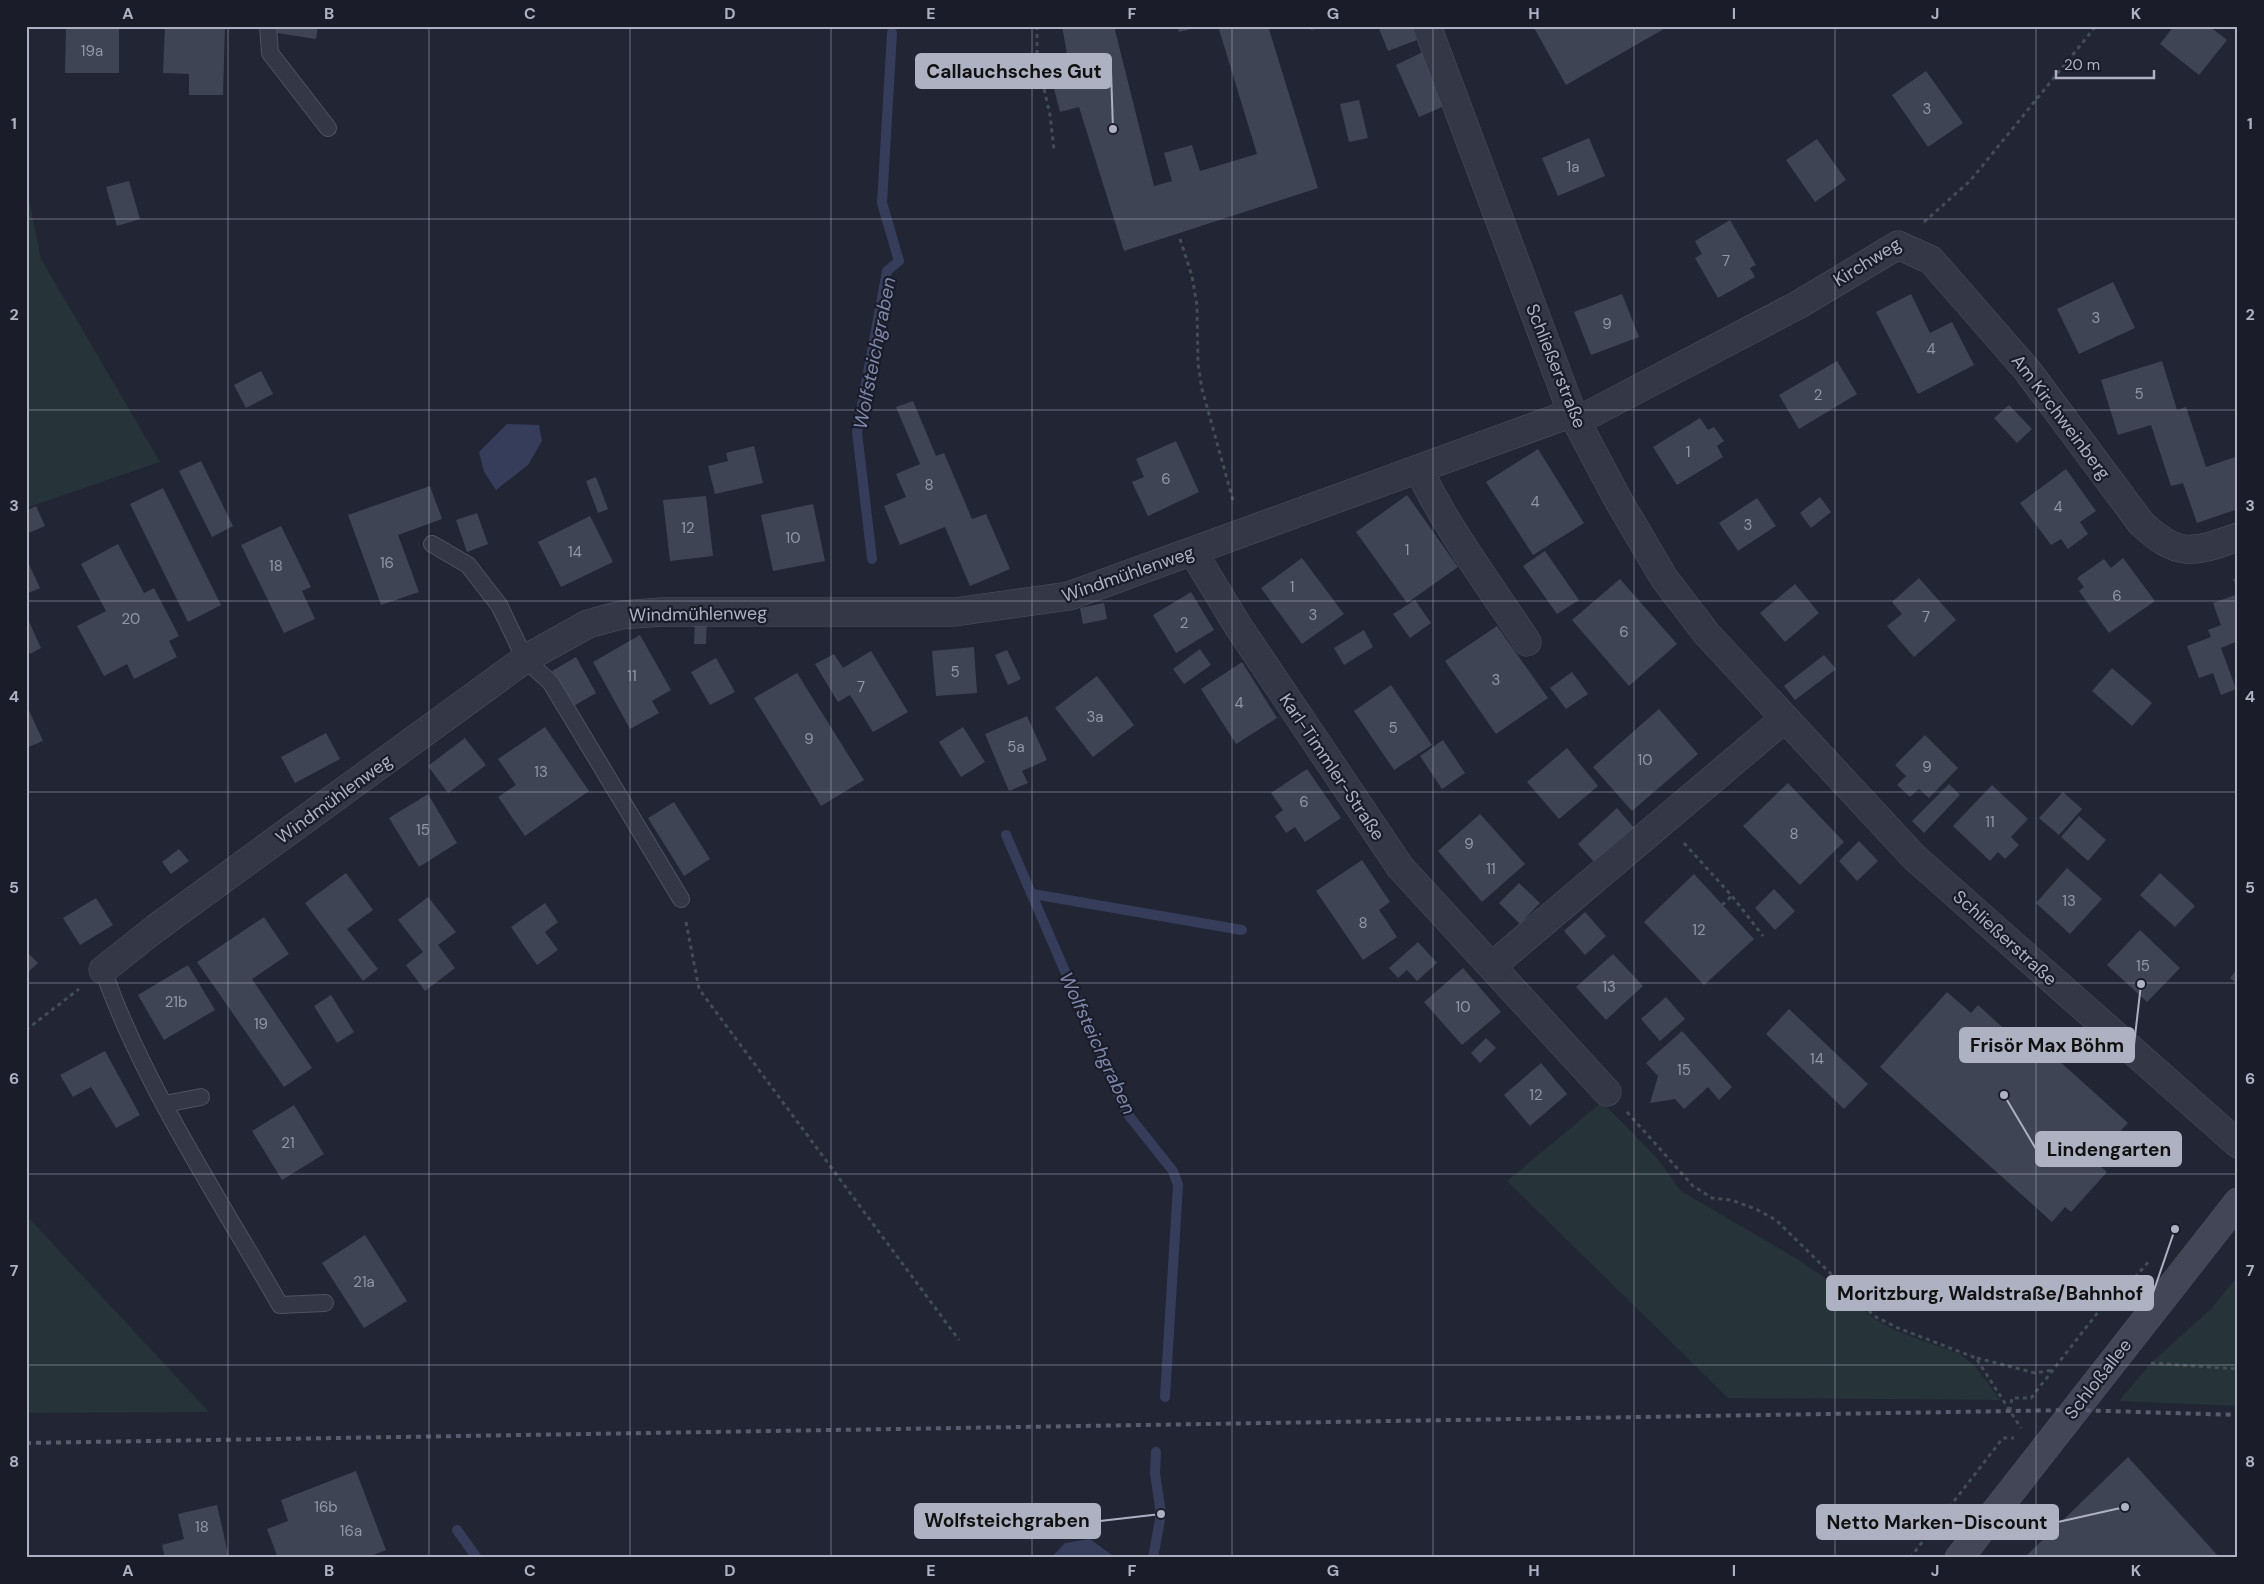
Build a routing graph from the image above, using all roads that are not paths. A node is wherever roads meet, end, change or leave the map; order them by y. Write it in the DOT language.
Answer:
graph roads {
  1 [pos="268,26"];
  2 [pos="1426,26"];
  3 [pos="328,128"];
  4 [pos="1898,245"];
  5 [pos="1574,417"];
  6 [pos="1419,470"];
  7 [pos="2238,537"];
  8 [pos="432,544"];
  9 [pos="1193,552"];
  10 [pos="1527,642"];
  11 [pos="524,659"];
  12 [pos="1785,718"];
  13 [pos="681,899"];
  14 [pos="1492,966"];
  15 [pos="103,970"];
  16 [pos="1607,1092"];
  17 [pos="201,1097"];
  18 [pos="165,1104"];
  19 [pos="2238,1144"];
  20 [pos="2238,1202"];
  21 [pos="325,1302"];
  22 [pos="1959,1558"];
  1 -- 3 [label="lane"];
  2 -- 5 [label="street, Schließerstraße"];
  4 -- 5 [label="street, Kirchweg"];
  4 -- 7 [label="street, Am Kirchweinberg"];
  5 -- 6 [label="street, Windmühlenweg"];
  5 -- 12 [label="street, Schließerstraße"];
  6 -- 9 [label="street, Windmühlenweg"];
  6 -- 10 [label="street"];
  8 -- 11 [label="lane"];
  9 -- 11 [label="street, Windmühlenweg"];
  9 -- 14 [label="street, Karl-Timmler-Straße"];
  11 -- 13 [label="lane"];
  11 -- 15 [label="street, Windmühlenweg"];
  12 -- 14 [label="street"];
  12 -- 19 [label="street, Schließerstraße"];
  14 -- 16 [label="street, Karl-Timmler-Straße"];
  15 -- 18 [label="lane"];
  17 -- 18 [label="lane"];
  18 -- 21 [label="lane"];
  20 -- 22 [label="main road, Schloßallee"];
}
